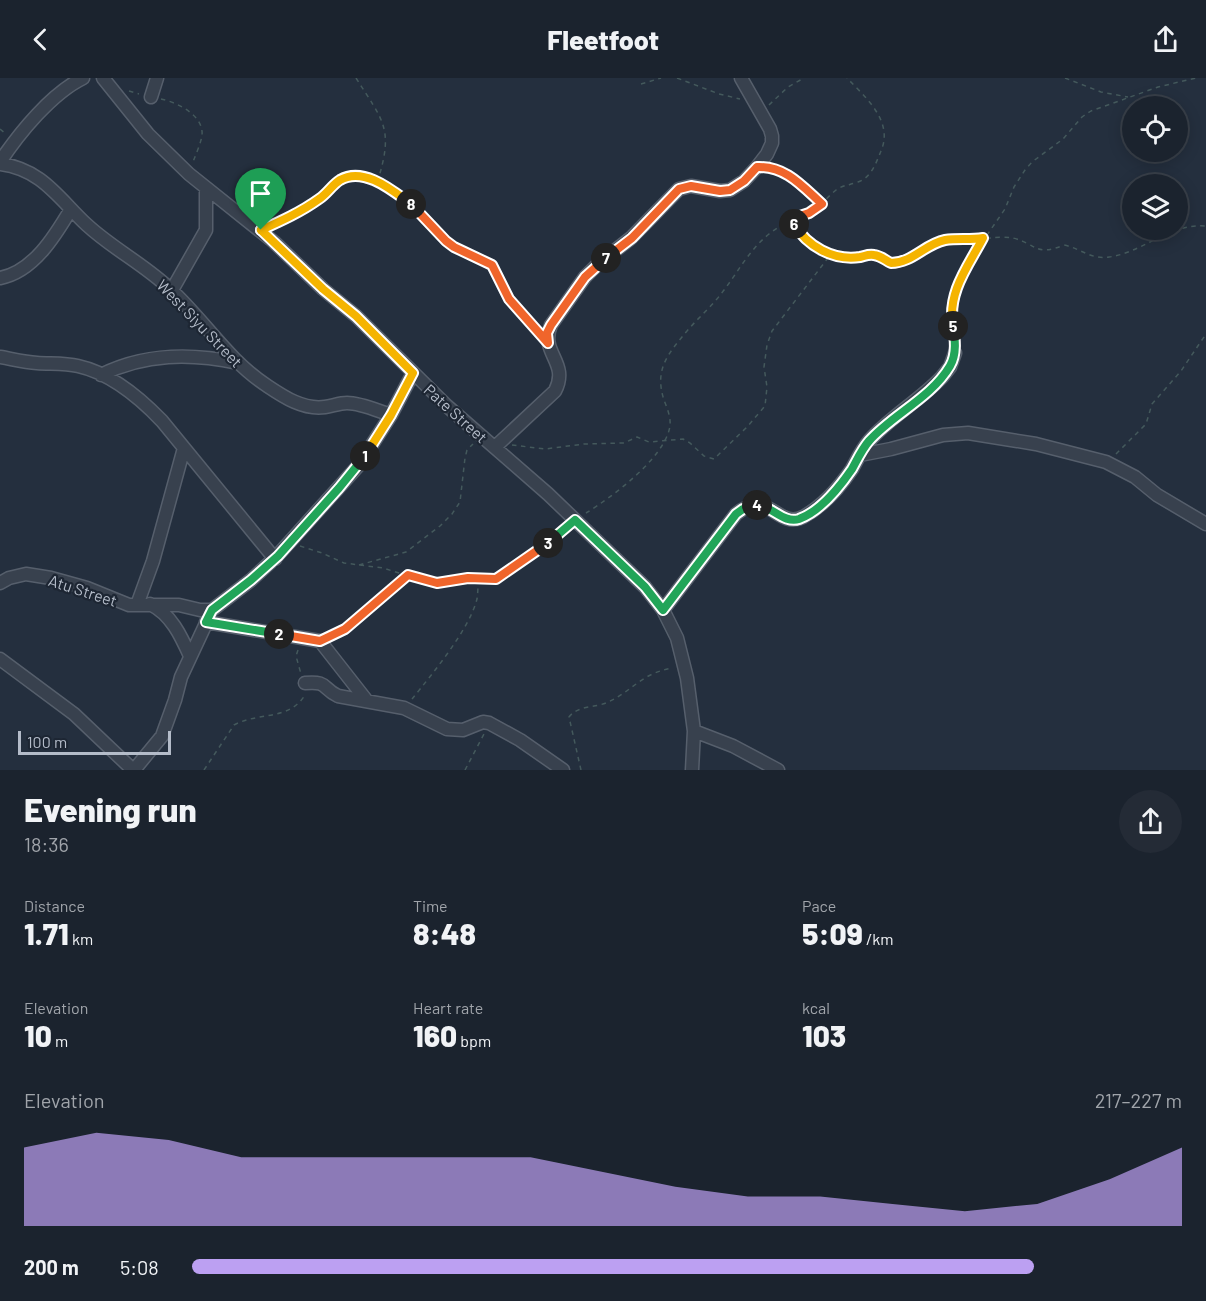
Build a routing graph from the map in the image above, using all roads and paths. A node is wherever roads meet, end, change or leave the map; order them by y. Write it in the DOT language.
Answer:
graph roads {
  1 [pos="83,78"];
  2 [pos="103,78"];
  3 [pos="157,78"];
  4 [pos="356,78"];
  5 [pos="661,78"];
  6 [pos="677,78"];
  7 [pos="741,78"];
  8 [pos="804,78"];
  9 [pos="847,78"];
  10 [pos="1065,78"];
  11 [pos="1196,78"];
  12 [pos="641,84"];
  13 [pos="126,90"];
  14 [pos="1123,96"];
  15 [pos="1132,96"];
  16 [pos="151,97"];
  17 [pos="1122,100"];
  18 [pos="755,103"];
  19 [pos="764,116"];
  20 [pos="0,163"];
  21 [pos="757,167"];
  22 [pos="189,174"];
  23 [pos="378,181"];
  24 [pos="206,188"];
  25 [pos="822,204"];
  26 [pos="71,209"];
  27 [pos="791,219"];
  28 [pos="1206,226"];
  29 [pos="261,230"];
  30 [pos="983,238"];
  31 [pos="831,255"];
  32 [pos="0,278"];
  33 [pos="172,290"];
  34 [pos="1206,334"];
  35 [pos="548,343"];
  36 [pos="955,353"];
  37 [pos="0,357"];
  38 [pos="238,363"];
  39 [pos="413,373"];
  40 [pos="101,375"];
  41 [pos="391,415"];
  42 [pos="483,438"];
  43 [pos="664,440"];
  44 [pos="497,445"];
  45 [pos="184,448"];
  46 [pos="860,455"];
  47 [pos="1106,462"];
  48 [pos="575,520"];
  49 [pos="1206,524"];
  50 [pos="290,544"];
  51 [pos="275,559"];
  52 [pos="358,566"];
  53 [pos="408,575"];
  54 [pos="478,579"];
  55 [pos="0,583"];
  56 [pos="150,604"];
  57 [pos="137,605"];
  58 [pos="212,610"];
  59 [pos="663,610"];
  60 [pos="206,622"];
  61 [pos="304,637"];
  62 [pos="320,641"];
  63 [pos="190,656"];
  64 [pos="0,659"];
  65 [pos="684,665"];
  66 [pos="305,683"];
  67 [pos="367,701"];
  68 [pos="404,708"];
  69 [pos="489,723"];
  70 [pos="694,731"];
  71 [pos="134,770"];
  72 [pos="204,770"];
  73 [pos="465,770"];
  74 [pos="562,770"];
  75 [pos="581,770"];
  76 [pos="692,770"];
  77 [pos="778,770"];
  1 -- 20 [label="street"];
  2 -- 22 [label="street, Pate Street"];
  3 -- 16 [label="street"];
  4 -- 23 [label="path"];
  5 -- 12 [label="path"];
  6 -- 18 [label="path"];
  7 -- 18 [label="street"];
  8 -- 19 [label="path"];
  9 -- 25 [label="path"];
  10 -- 14 [label="path"];
  11 -- 15 [label="path"];
  13 -- 16 [label="path"];
  16 -- 22 [label="path"];
  17 -- 30 [label="path"];
  18 -- 19 [label="street"];
  19 -- 21 [label="street"];
  20 -- 26 [label="street, West Siyu Street"];
  21 -- 25 [label="path"];
  21 -- 35 [label="street"];
  22 -- 24 [label="street, Pate Street"];
  23 -- 29 [label="path"];
  23 -- 35 [label="path"];
  24 -- 29 [label="street, Pate Street"];
  24 -- 33 [label="street"];
  25 -- 27 [label="path"];
  26 -- 32 [label="street"];
  26 -- 33 [label="street, West Siyu Street"];
  27 -- 31 [label="path"];
  27 -- 43 [label="path"];
  28 -- 30 [label="path"];
  29 -- 39 [label="street, Pate Street"];
  30 -- 31 [label="path"];
  30 -- 36 [label="path"];
  31 -- 43 [label="path"];
  33 -- 38 [label="street, West Siyu Street"];
  34 -- 47 [label="path"];
  35 -- 44 [label="street"];
  36 -- 46 [label="street"];
  37 -- 40 [label="street"];
  38 -- 40 [label="street"];
  38 -- 41 [label="street, West Siyu Street"];
  39 -- 41 [label="street"];
  39 -- 42 [label="street, Pate Street"];
  40 -- 45 [label="street"];
  41 -- 50 [label="street"];
  42 -- 44 [label="street, Pate Street"];
  42 -- 52 [label="path"];
  43 -- 44 [label="path"];
  43 -- 48 [label="path"];
  44 -- 48 [label="street, Pate Street"];
  45 -- 51 [label="street"];
  45 -- 57 [label="street"];
  46 -- 47 [label="street"];
  46 -- 59 [label="street"];
  47 -- 49 [label="street"];
  48 -- 54 [label="path"];
  48 -- 59 [label="street, Pate Street"];
  50 -- 51 [label="street"];
  50 -- 52 [label="path"];
  51 -- 58 [label="street"];
  52 -- 53 [label="path"];
  53 -- 54 [label="path"];
  53 -- 62 [label="path"];
  54 -- 68 [label="path"];
  55 -- 57 [label="street, Atu Street"];
  56 -- 57 [label="street, Atu Street"];
  56 -- 58 [label="street, Atu Street"];
  56 -- 63 [label="street"];
  58 -- 60 [label="street"];
  59 -- 65 [label="street, Pate Street"];
  60 -- 61 [label="street"];
  60 -- 63 [label="street"];
  61 -- 62 [label="street"];
  61 -- 66 [label="path"];
  62 -- 67 [label="street"];
  63 -- 71 [label="street"];
  64 -- 71 [label="street"];
  65 -- 70 [label="street, Pate Street"];
  65 -- 75 [label="path"];
  66 -- 67 [label="street"];
  66 -- 72 [label="path"];
  67 -- 68 [label="street"];
  68 -- 69 [label="street"];
  69 -- 73 [label="path"];
  69 -- 74 [label="street"];
  70 -- 76 [label="street, Pate Street"];
  70 -- 77 [label="street"];
}
